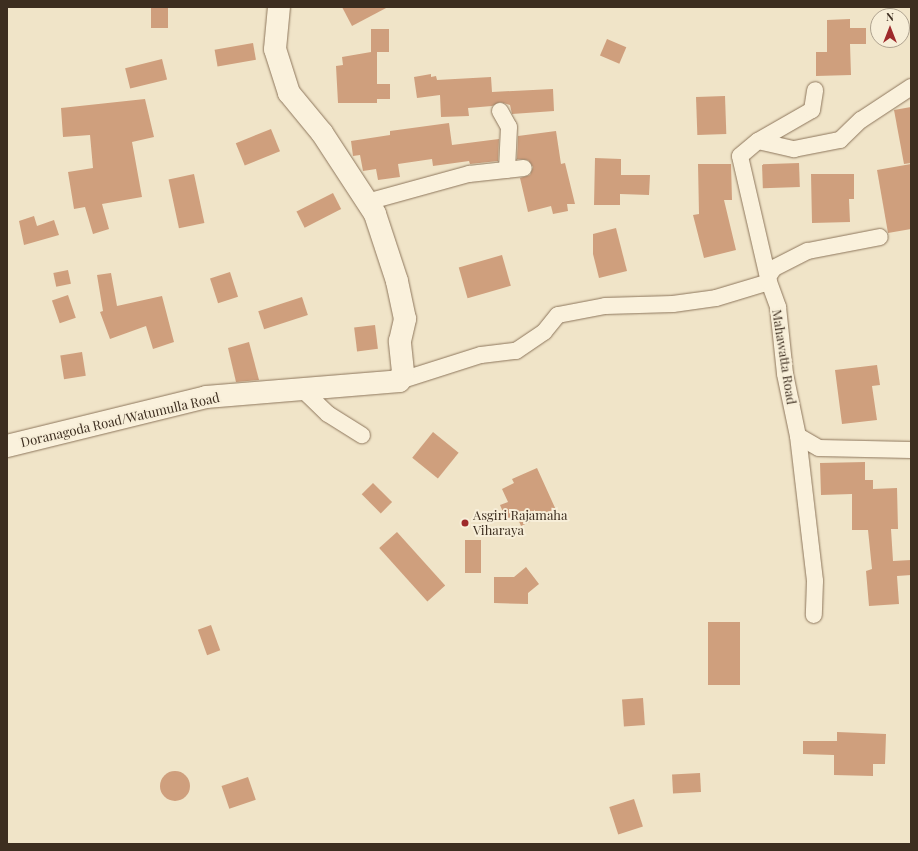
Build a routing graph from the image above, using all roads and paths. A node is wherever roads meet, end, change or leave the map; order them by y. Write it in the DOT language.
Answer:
graph roads {
  1 [pos="279,7"];
  2 [pos="911,87"];
  3 [pos="816,90"];
  4 [pos="500,111"];
  5 [pos="758,141"];
  6 [pos="524,168"];
  7 [pos="507,170"];
  8 [pos="367,202"];
  9 [pos="880,237"];
  10 [pos="768,280"];
  11 [pos="399,381"];
  12 [pos="301,388"];
  13 [pos="362,435"];
  14 [pos="798,436"];
  15 [pos="7,446"];
  16 [pos="911,450"];
  17 [pos="814,615"];
  1 -- 8 [label="street"];
  2 -- 5 [label="street"];
  3 -- 5 [label="street"];
  4 -- 7 [label="street"];
  5 -- 10 [label="street, Mahawatta Road"];
  6 -- 7 [label="street"];
  7 -- 8 [label="street"];
  8 -- 11 [label="street"];
  9 -- 10 [label="street"];
  10 -- 11 [label="street"];
  10 -- 14 [label="street, Mahawatta Road"];
  11 -- 12 [label="street, Doranagoda Road/Watumulla Road"];
  12 -- 13 [label="street"];
  12 -- 15 [label="street, Doranagoda Road/Watumulla Road"];
  14 -- 16 [label="street"];
  14 -- 17 [label="street, Mahawatta Road"];
}
